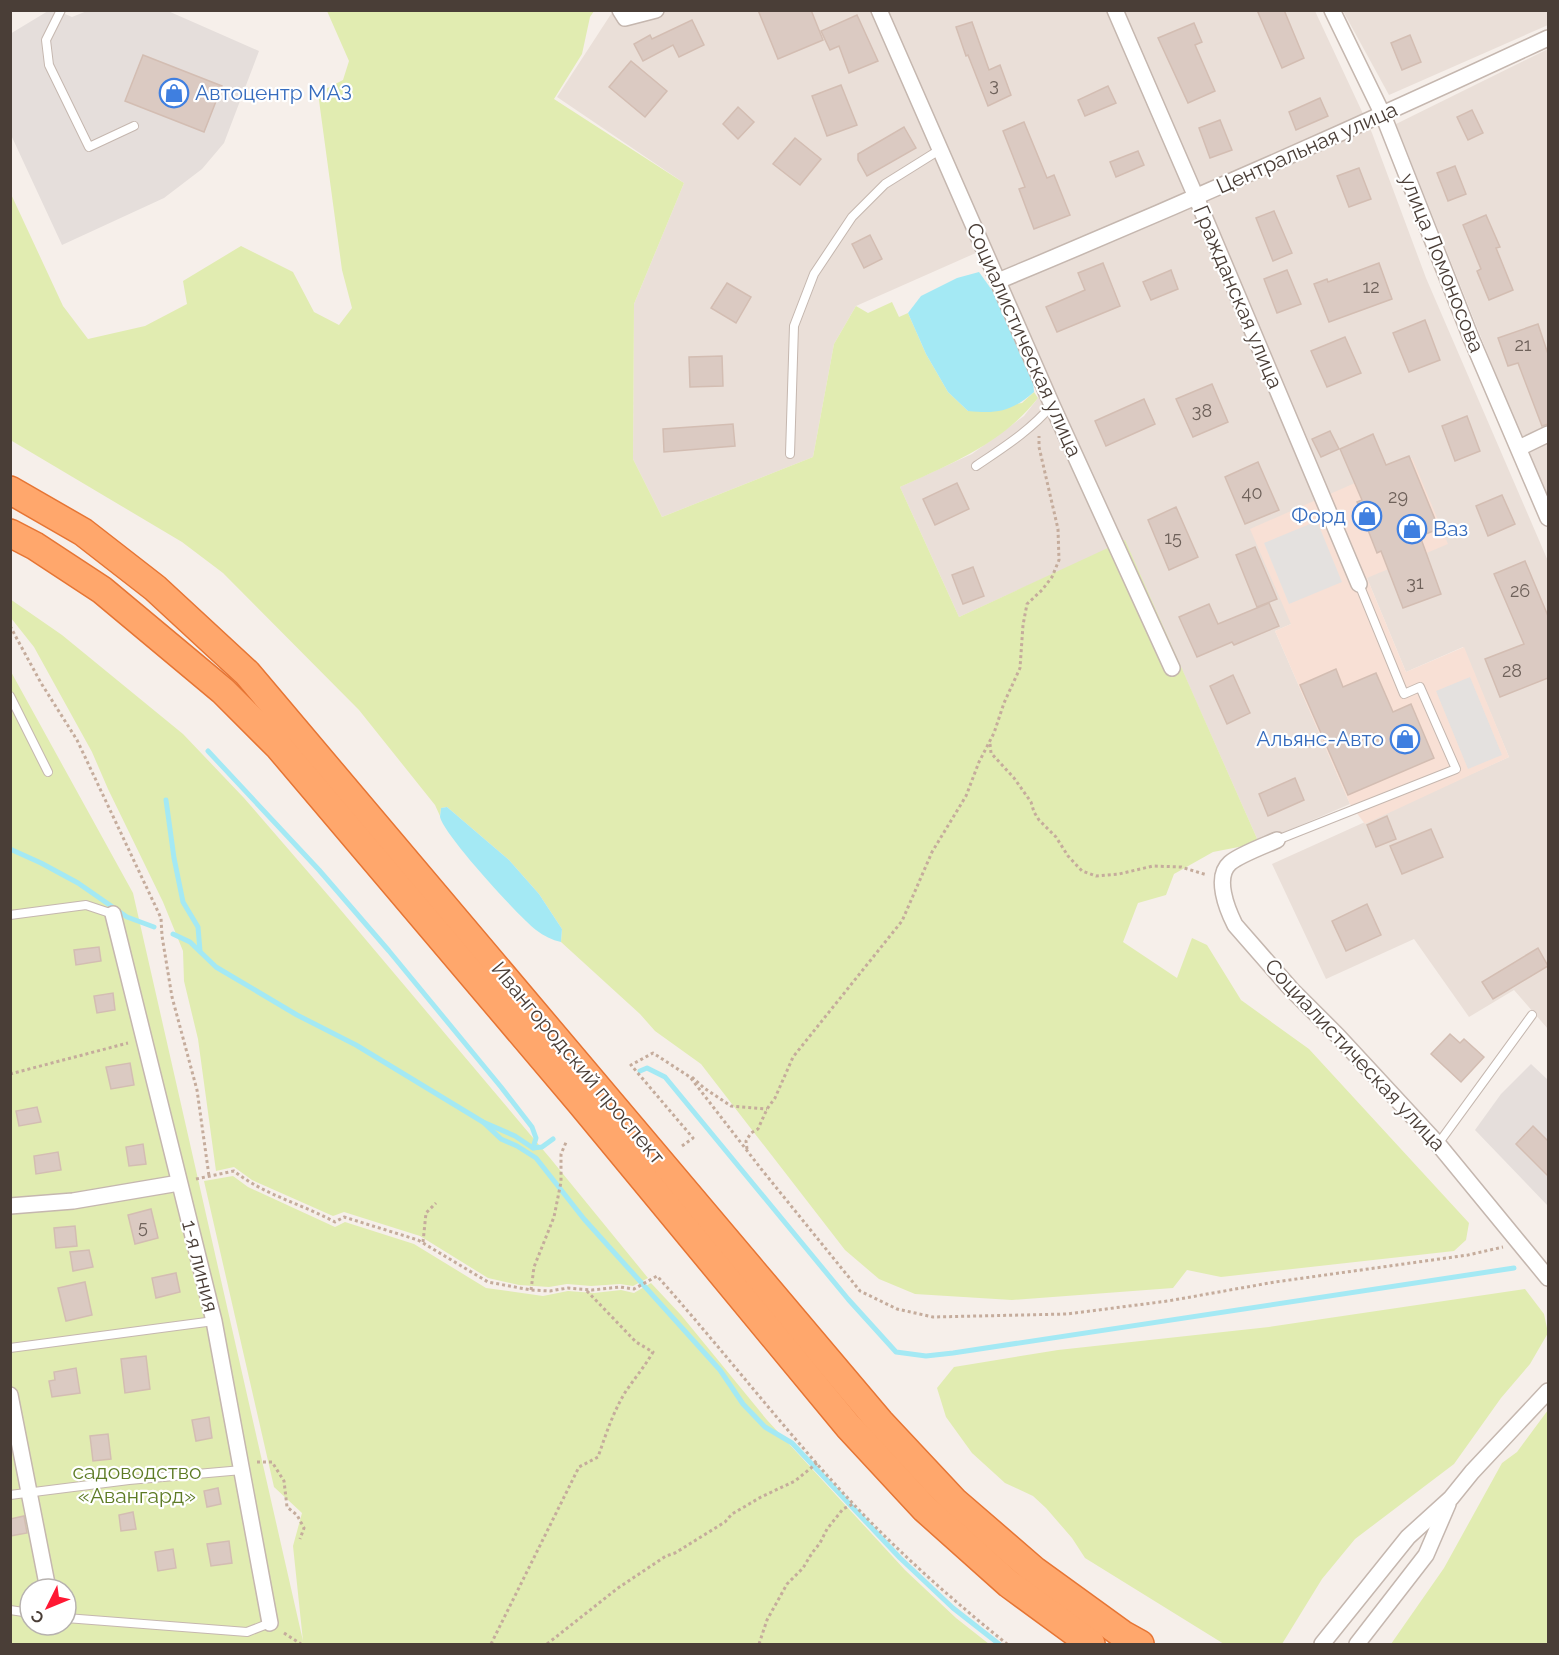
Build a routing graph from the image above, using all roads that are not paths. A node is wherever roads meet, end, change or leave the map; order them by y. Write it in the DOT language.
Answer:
graph roads {
  1 [pos="61,10"];
  2 [pos="620,10"];
  3 [pos="656,10"];
  4 [pos="879,10"];
  5 [pos="1115,10"];
  6 [pos="1332,10"];
  7 [pos="1548,38"];
  8 [pos="1383,115"];
  9 [pos="134,126"];
  10 [pos="941,149"];
  11 [pos="1196,197"];
  12 [pos="998,281"];
  13 [pos="1052,405"];
  14 [pos="1548,434"];
  15 [pos="1519,448"];
  16 [pos="790,454"];
  17 [pos="976,466"];
  18 [pos="10,490"];
  19 [pos="1548,518"];
  20 [pos="10,533"];
  21 [pos="1359,584"];
  22 [pos="1172,668"];
  23 [pos="10,696"];
  24 [pos="48,772"];
  25 [pos="1277,840"];
  26 [pos="113,914"];
  27 [pos="10,915"];
  28 [pos="1532,1015"];
  29 [pos="1438,1144"];
  30 [pos="179,1183"];
  31 [pos="10,1206"];
  32 [pos="1548,1278"];
  33 [pos="214,1322"];
  34 [pos="10,1348"];
  35 [pos="1548,1391"];
  36 [pos="10,1395"];
  37 [pos="241,1466"];
  38 [pos="30,1492"];
  39 [pos="10,1495"];
  40 [pos="1450,1498"];
  41 [pos="46,1577"];
  42 [pos="78,1619"];
  43 [pos="270,1623"];
  44 [pos="1091,1644"];
  45 [pos="1140,1644"];
  46 [pos="1322,1644"];
  47 [pos="1357,1644"];
  1 -- 9 [label="lane"];
  2 -- 3 [label="street"];
  4 -- 10 [label="street, Социалистическая улица"];
  5 -- 11 [label="street, Гражданская улица"];
  6 -- 8 [label="street, улица Ломоносова"];
  7 -- 8 [label="street, Центральная улица"];
  8 -- 11 [label="street, Центральная улица"];
  8 -- 15 [label="street, улица Ломоносова"];
  10 -- 12 [label="street, Социалистическая улица"];
  10 -- 16 [label="lane"];
  11 -- 12 [label="street, Центральная улица"];
  11 -- 21 [label="street, Гражданская улица"];
  12 -- 13 [label="street, Социалистическая улица"];
  13 -- 17 [label="lane"];
  13 -- 22 [label="street, Социалистическая улица"];
  14 -- 15 [label="street"];
  15 -- 19 [label="street, улица Ломоносова"];
  18 -- 45 [label="highway, Ивангородский проспект"];
  20 -- 44 [label="highway, Ивангородский проспект"];
  21 -- 25 [label="lane"];
  23 -- 24 [label="lane"];
  25 -- 29 [label="street, Социалистическая улица"];
  26 -- 27 [label="lane"];
  26 -- 30 [label="street, 1-я линия"];
  28 -- 29 [label="lane"];
  29 -- 32 [label="street, Социалистическая улица"];
  30 -- 31 [label="street"];
  30 -- 33 [label="street, 1-я линия"];
  33 -- 34 [label="lane"];
  33 -- 37 [label="street, 1-я линия"];
  35 -- 40 [label="street"];
  36 -- 38 [label="street"];
  37 -- 38 [label="lane"];
  37 -- 43 [label="street, 1-я линия"];
  38 -- 39 [label="lane"];
  38 -- 41 [label="street"];
  40 -- 46 [label="street"];
  40 -- 47 [label="street"];
  42 -- 43 [label="lane"];
}
